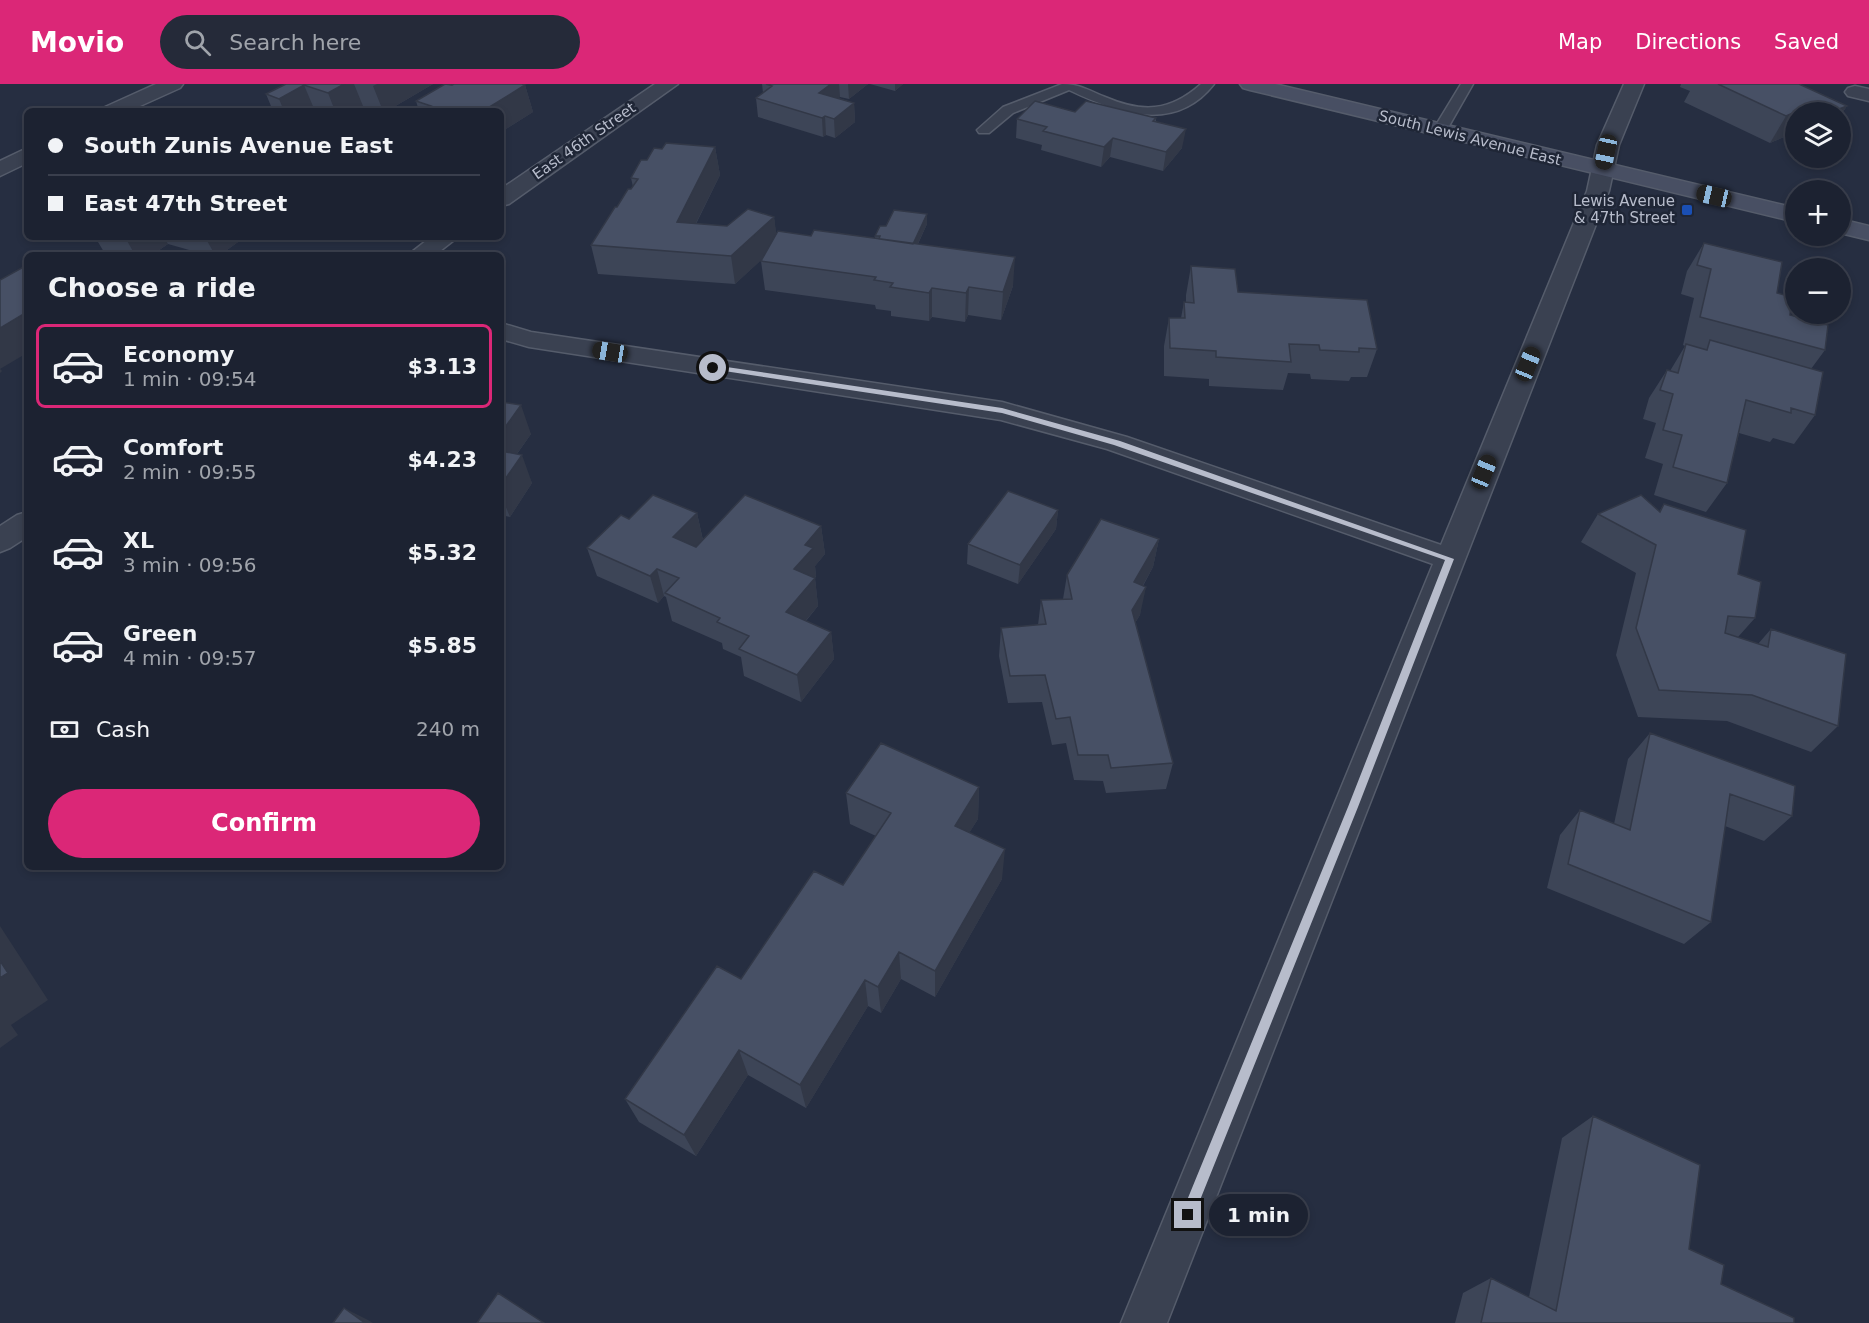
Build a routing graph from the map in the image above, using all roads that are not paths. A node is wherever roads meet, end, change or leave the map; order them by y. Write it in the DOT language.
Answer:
graph roads {
  1 [pos="173,84"];
  2 [pos="668,84"];
  3 [pos="1208,84"];
  4 [pos="1250,84"];
  5 [pos="1467,84"];
  6 [pos="1634,84"];
  7 [pos="1072,85"];
  8 [pos="119,108"];
  9 [pos="984,130"];
  10 [pos="1440,130"];
  11 [pos="24,149"];
  12 [pos="0,156"];
  13 [pos="24,156"];
  14 [pos="0,170"];
  15 [pos="1602,170"];
  16 [pos="504,197"];
  17 [pos="1785,212"];
  18 [pos="1851,228"];
  19 [pos="1869,232"];
  20 [pos="442,240"];
  21 [pos="424,252"];
  22 [pos="504,332"];
  23 [pos="24,524"];
  24 [pos="0,541"];
  25 [pos="1450,559"];
  26 [pos="1144,1323"];
  1 -- 8 [label="street"];
  2 -- 16 [label="street, East 46th Street"];
  3 -- 7 [label="lane"];
  4 -- 10 [label="main road, South Lewis Avenue East"];
  5 -- 10 [label="lane"];
  6 -- 15 [label="street"];
  7 -- 9 [label="lane"];
  10 -- 15 [label="main road, South Lewis Avenue East"];
  11 -- 12 [label="street"];
  13 -- 14 [label="street"];
  15 -- 17 [label="main road, South Lewis Avenue East"];
  15 -- 25 [label="street"];
  18 -- 19 [label="main road"];
  20 -- 21 [label="street"];
  22 -- 25 [label="street"];
  23 -- 24 [label="street"];
  25 -- 26 [label="street"];
}
